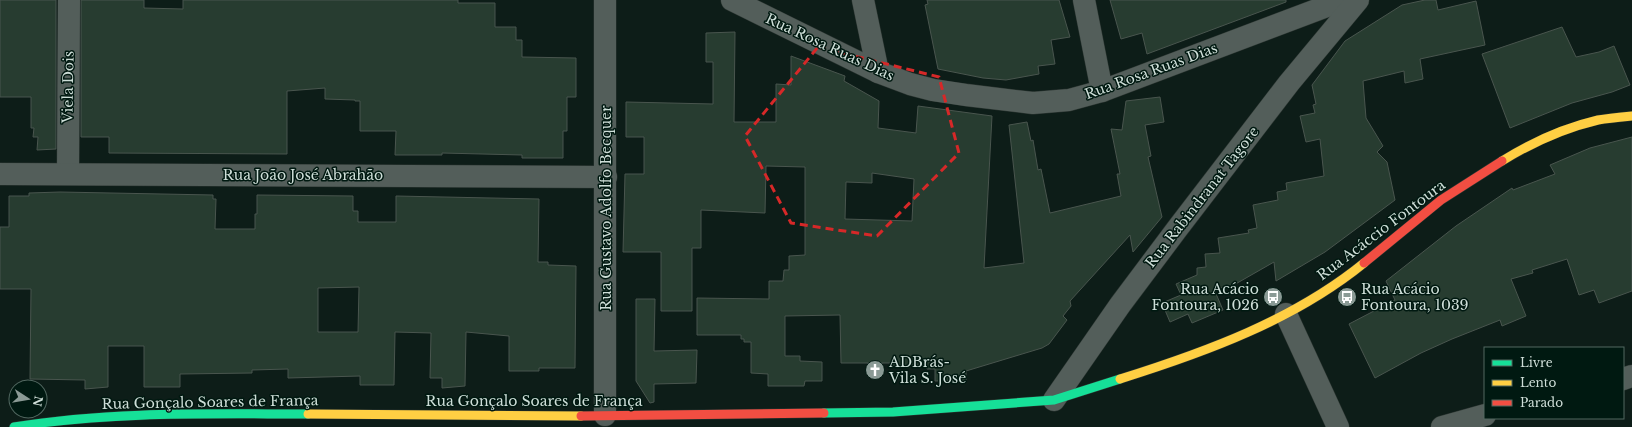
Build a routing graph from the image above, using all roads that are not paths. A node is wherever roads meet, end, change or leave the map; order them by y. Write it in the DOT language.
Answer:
graph roads {
  1 [pos="69,0"];
  2 [pos="605,0"];
  3 [pos="732,0"];
  4 [pos="863,0"];
  5 [pos="1084,0"];
  6 [pos="1343,0"];
  7 [pos="1358,0"];
  8 [pos="878,72"];
  9 [pos="1102,92"];
  10 [pos="1632,116"];
  11 [pos="0,174"];
  12 [pos="68,174"];
  13 [pos="606,177"];
  14 [pos="1286,314"];
  15 [pos="1054,400"];
  16 [pos="605,415"];
  17 [pos="1484,415"];
  18 [pos="14,427"];
  19 [pos="1338,427"];
  20 [pos="1442,427"];
  1 -- 12 [label="street, Viela Dois"];
  2 -- 13 [label="street, Rua Gustavo Adolfo Becquer"];
  3 -- 8 [label="street, Rua Rosa Ruas Dias"];
  4 -- 8 [label="street"];
  5 -- 9 [label="street"];
  6 -- 9 [label="street, Rua Rosa Ruas Dias"];
  7 -- 15 [label="street, Rua Rabindranat Tagore"];
  8 -- 9 [label="street, Rua Rosa Ruas Dias"];
  10 -- 14 [label="street, Rua Acáccio Fontoura"];
  11 -- 12 [label="street, Rua João José Abrahão"];
  12 -- 13 [label="street, Rua João José Abrahão"];
  13 -- 16 [label="street, Rua Gustavo Adolfo Becquer"];
  14 -- 15 [label="street, Rua Acáccio Fontoura"];
  14 -- 19 [label="street"];
  15 -- 16 [label="street, Rua Gonçalo Soares de França"];
  16 -- 18 [label="street, Rua Gonçalo Soares de França"];
  17 -- 20 [label="street"];
}
